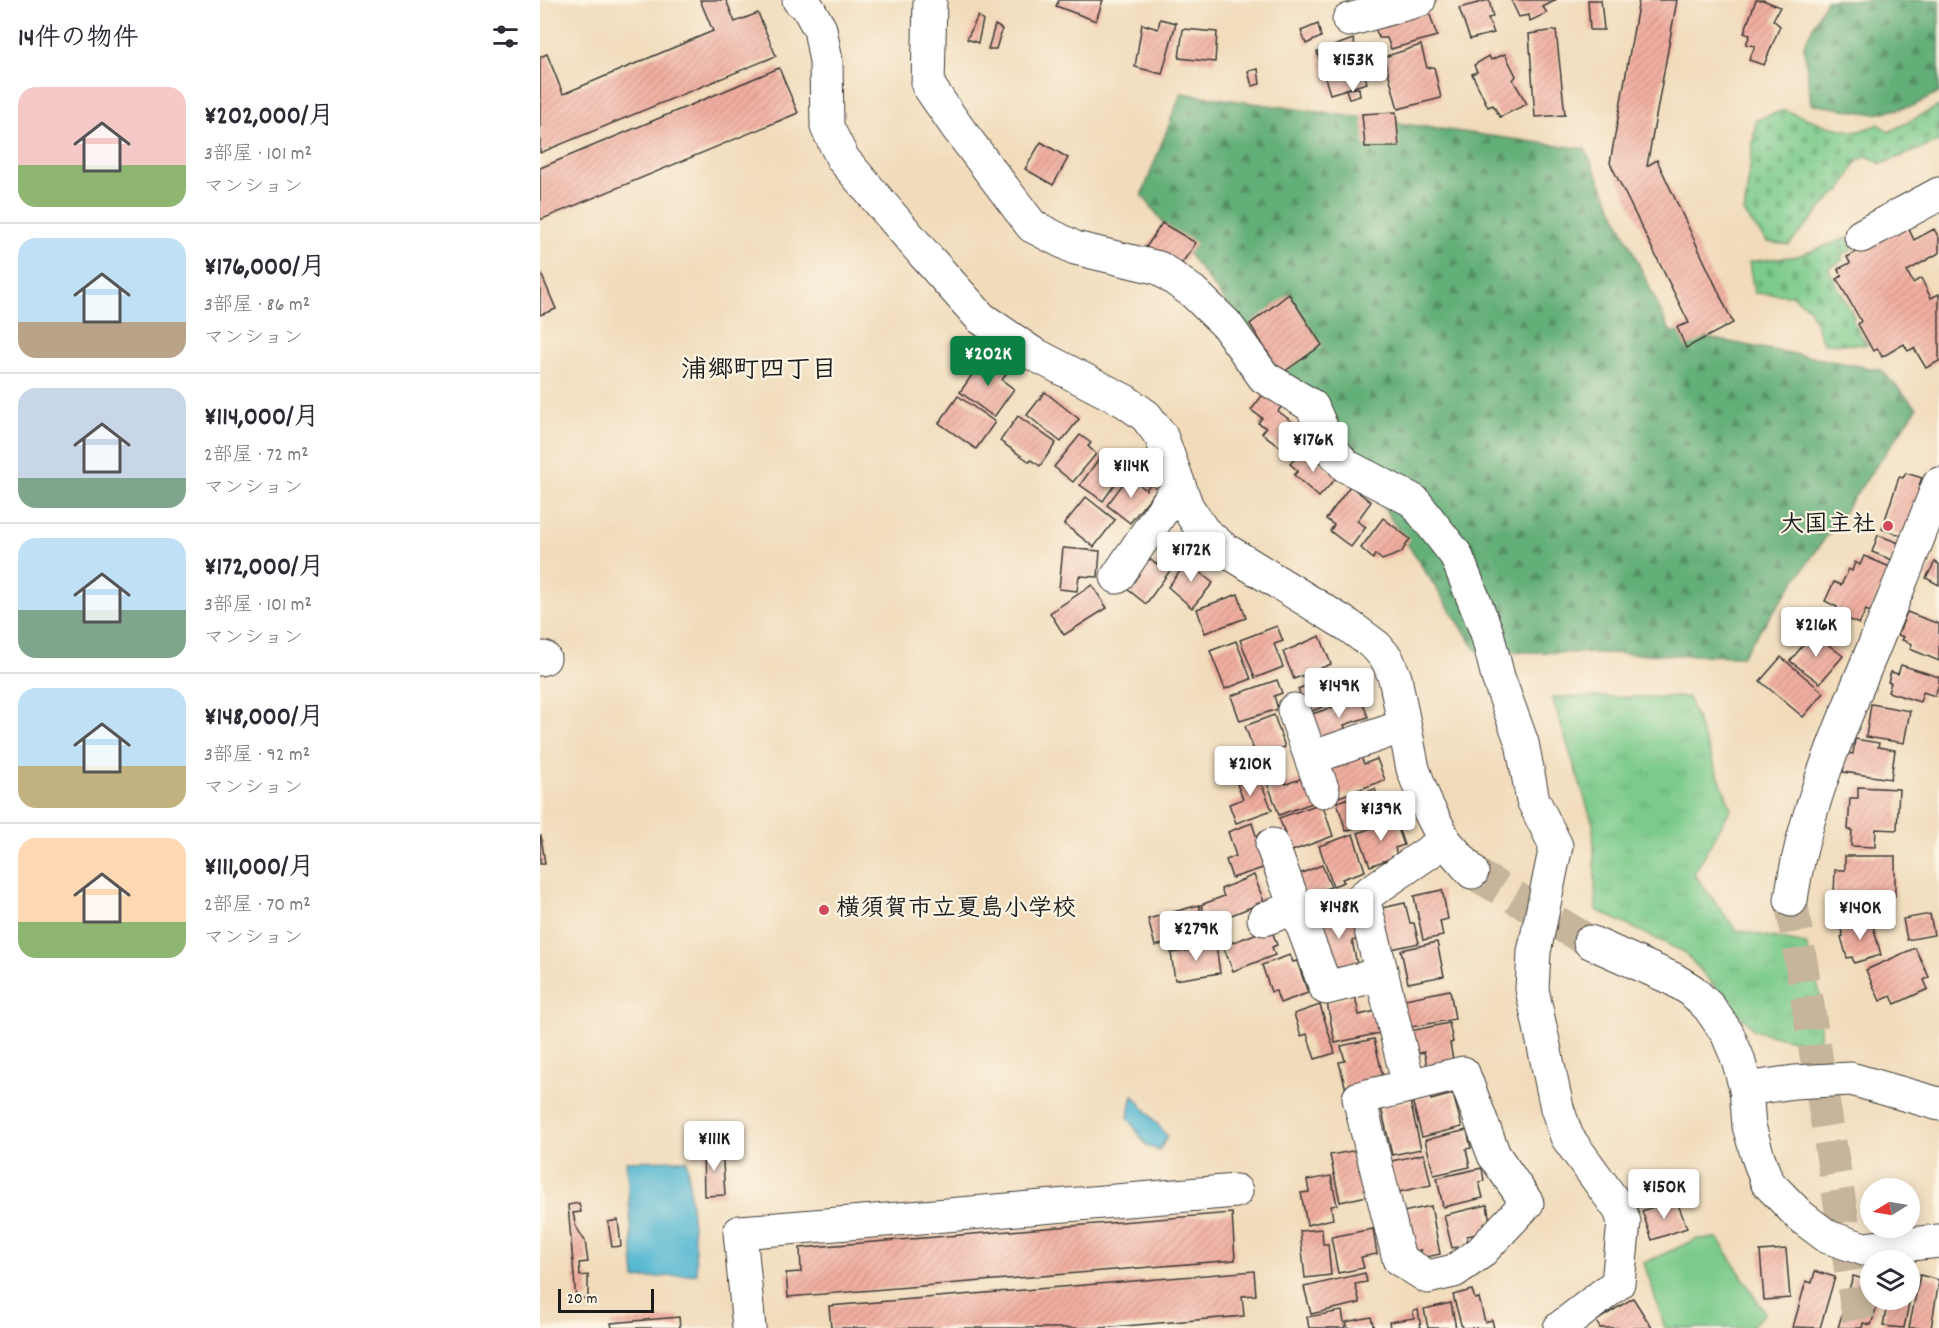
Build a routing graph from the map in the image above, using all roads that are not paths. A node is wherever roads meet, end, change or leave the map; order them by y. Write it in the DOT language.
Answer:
graph roads {
  1 [pos="799,0"];
  2 [pos="930,0"];
  3 [pos="1419,0"];
  4 [pos="1349,20"];
  5 [pos="1939,194"];
  6 [pos="1861,236"];
  7 [pos="1939,484"];
  8 [pos="1179,486"];
  9 [pos="1929,543"];
  10 [pos="1117,577"];
  11 [pos="1294,710"];
  12 [pos="1404,726"];
  13 [pos="1311,758"];
  14 [pos="1323,791"];
  15 [pos="1445,842"];
  16 [pos="1272,845"];
  17 [pos="1472,872"];
  18 [pos="1791,900"];
  19 [pos="1296,907"];
  20 [pos="1264,919"];
  21 [pos="1590,942"];
  22 [pos="1382,974"];
  23 [pos="1409,1086"];
  24 [pos="1746,1089"];
  25 [pos="1939,1104"];
  26 [pos="1236,1191"];
  27 [pos="1939,1241"];
  28 [pos="748,1328"];
  29 [pos="1560,1328"];
  1 -- 8 [label="street"];
  2 -- 29 [label="street"];
  3 -- 4 [label="street"];
  5 -- 6 [label="street"];
  7 -- 9 [label="street"];
  8 -- 10 [label="street"];
  8 -- 12 [label="street"];
  9 -- 18 [label="street"];
  11 -- 13 [label="street"];
  12 -- 13 [label="street"];
  12 -- 15 [label="street"];
  13 -- 14 [label="street"];
  15 -- 17 [label="street"];
  15 -- 22 [label="street"];
  16 -- 19 [label="street"];
  19 -- 20 [label="street"];
  19 -- 22 [label="street"];
  21 -- 24 [label="street"];
  22 -- 23 [label="street"];
  23 -- 23 [label="street"];
  24 -- 25 [label="street"];
  24 -- 27 [label="street"];
  26 -- 28 [label="street"];
}
